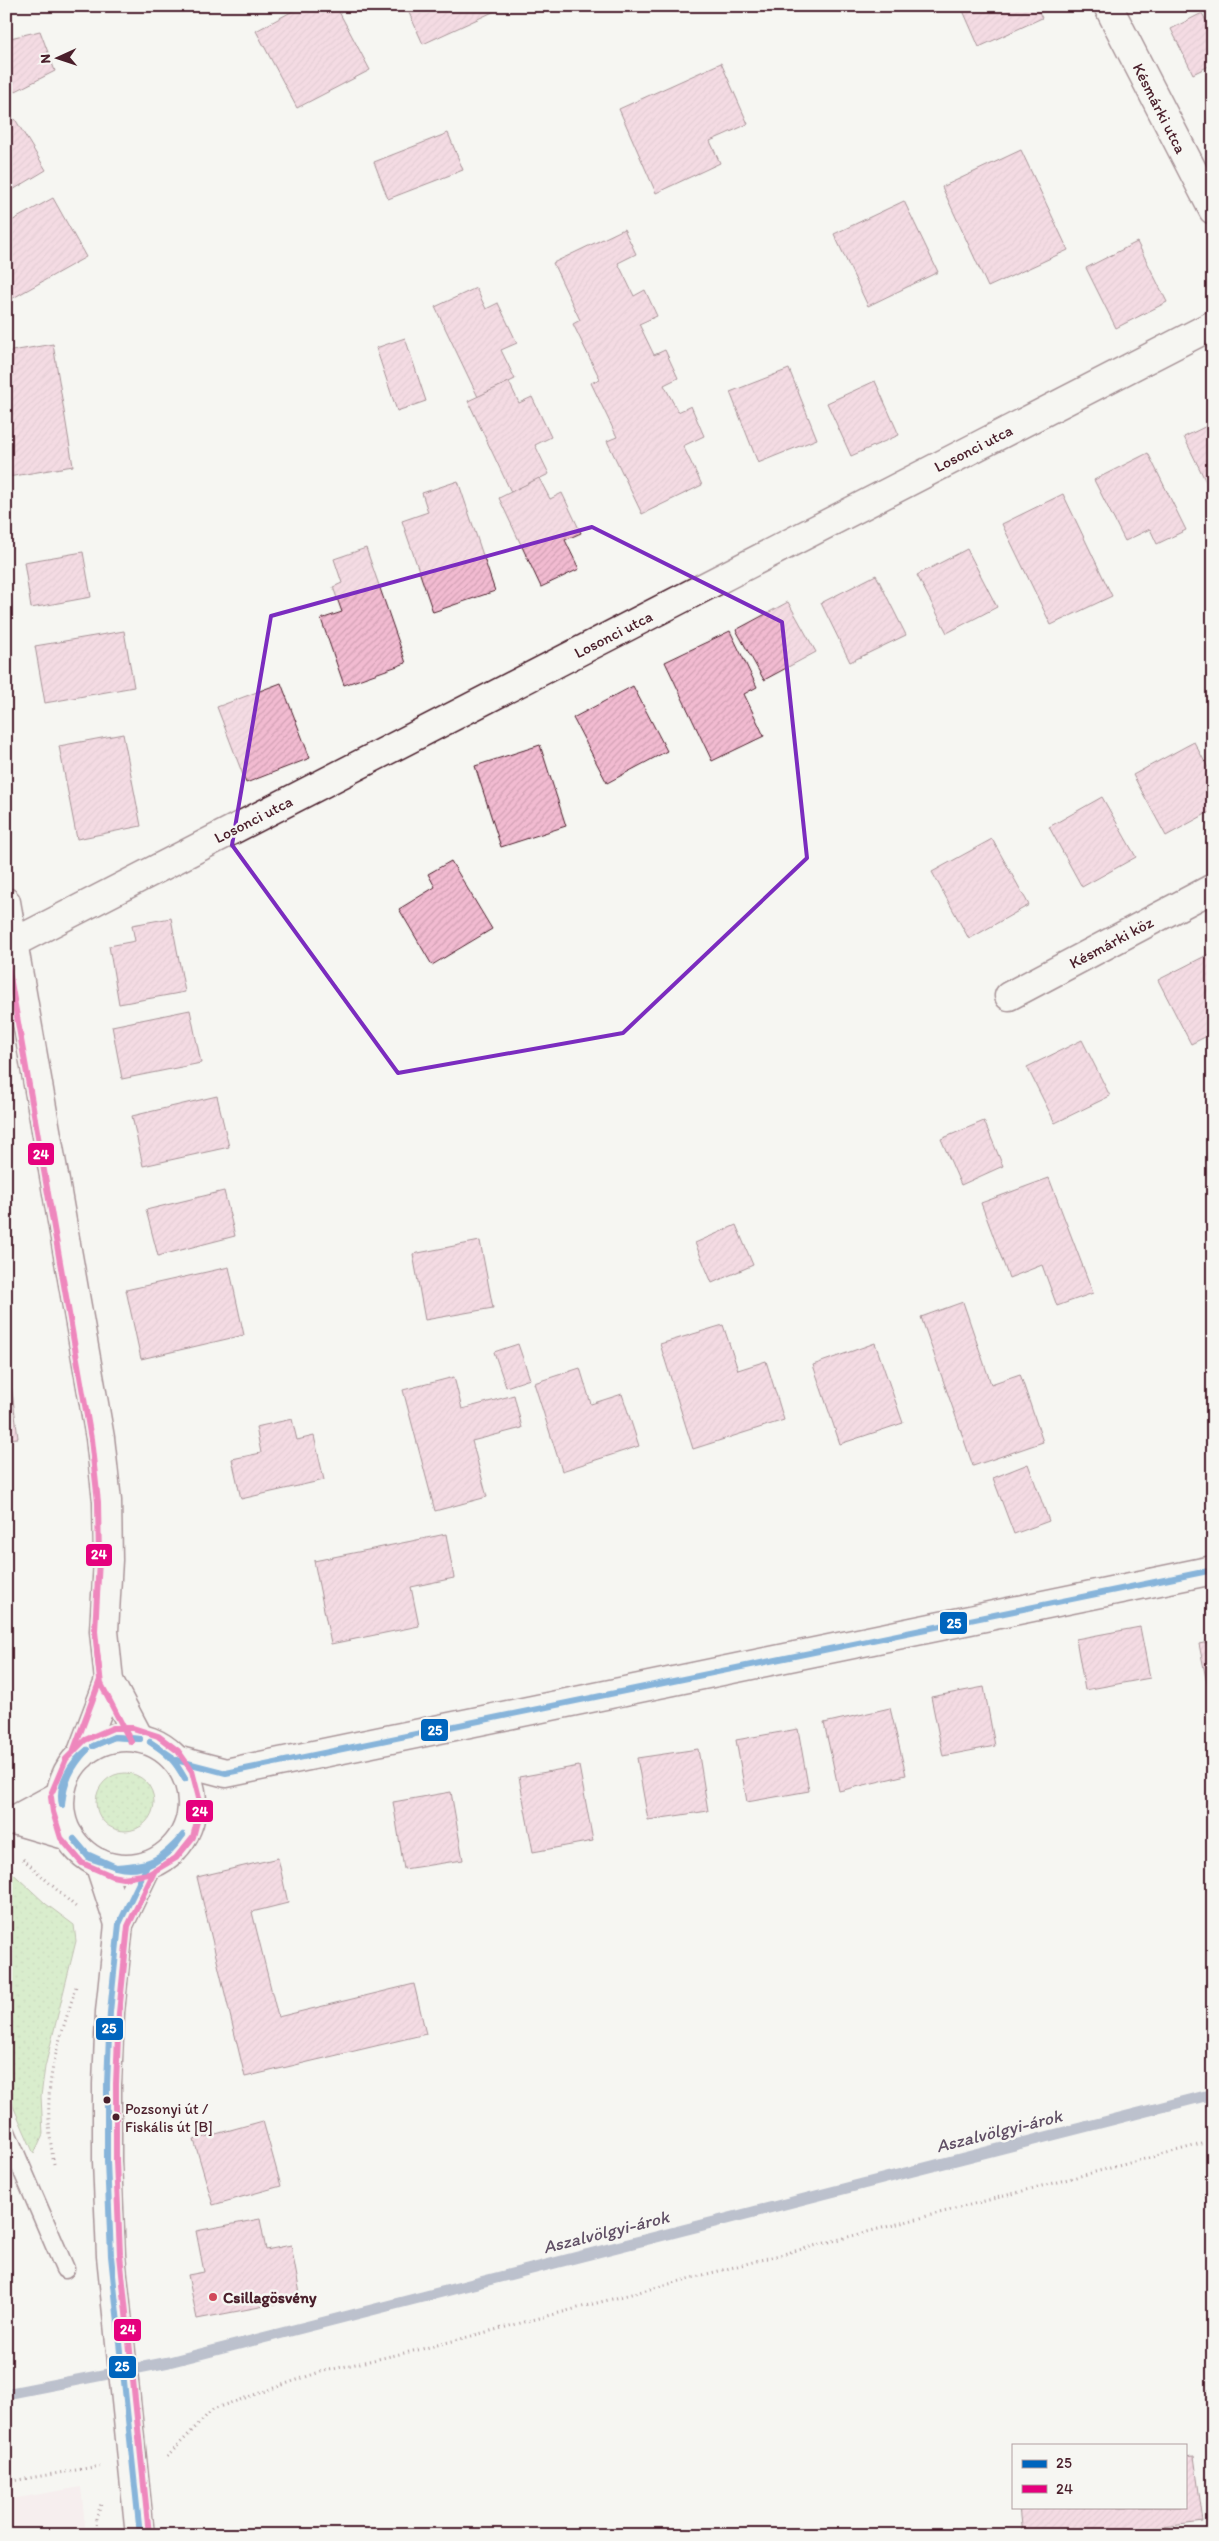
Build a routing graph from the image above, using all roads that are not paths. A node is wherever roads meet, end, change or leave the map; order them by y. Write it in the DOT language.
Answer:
graph roads {
  1 [pos="1108,6"];
  2 [pos="1213,210"];
  3 [pos="1213,325"];
  4 [pos="1213,888"];
  5 [pos="6,902"];
  6 [pos="13,943"];
  7 [pos="1009,996"];
  8 [pos="1213,1570"];
  9 [pos="109,1681"];
  10 [pos="139,1738"];
  11 [pos="81,1755"];
  12 [pos="176,1760"];
  13 [pos="226,1773"];
  14 [pos="60,1795"];
  15 [pos="192,1811"];
  16 [pos="10,1821"];
  17 [pos="69,1836"];
  18 [pos="99,1863"];
  19 [pos="147,1866"];
  20 [pos="119,1924"];
  21 [pos="6,2132"];
  22 [pos="65,2269"];
  23 [pos="140,2535"];
  1 -- 2 [label="street, Késmárki utca"];
  3 -- 6 [label="street, Losonci utca"];
  4 -- 7 [label="street, Késmárki köz"];
  5 -- 6 [label="street"];
  6 -- 9 [label="street"];
  8 -- 13 [label="street"];
  9 -- 10 [label="street"];
  9 -- 11 [label="street"];
  10 -- 11 [label="street"];
  10 -- 12 [label="street"];
  11 -- 14 [label="street"];
  12 -- 13 [label="street"];
  12 -- 15 [label="street"];
  13 -- 15 [label="street"];
  14 -- 16 [label="street"];
  14 -- 17 [label="street"];
  15 -- 19 [label="street"];
  16 -- 17 [label="street"];
  17 -- 18 [label="street"];
  18 -- 19 [label="street"];
  18 -- 20 [label="street"];
  19 -- 20 [label="street"];
  20 -- 23 [label="street"];
  21 -- 22 [label="lane"];
}
